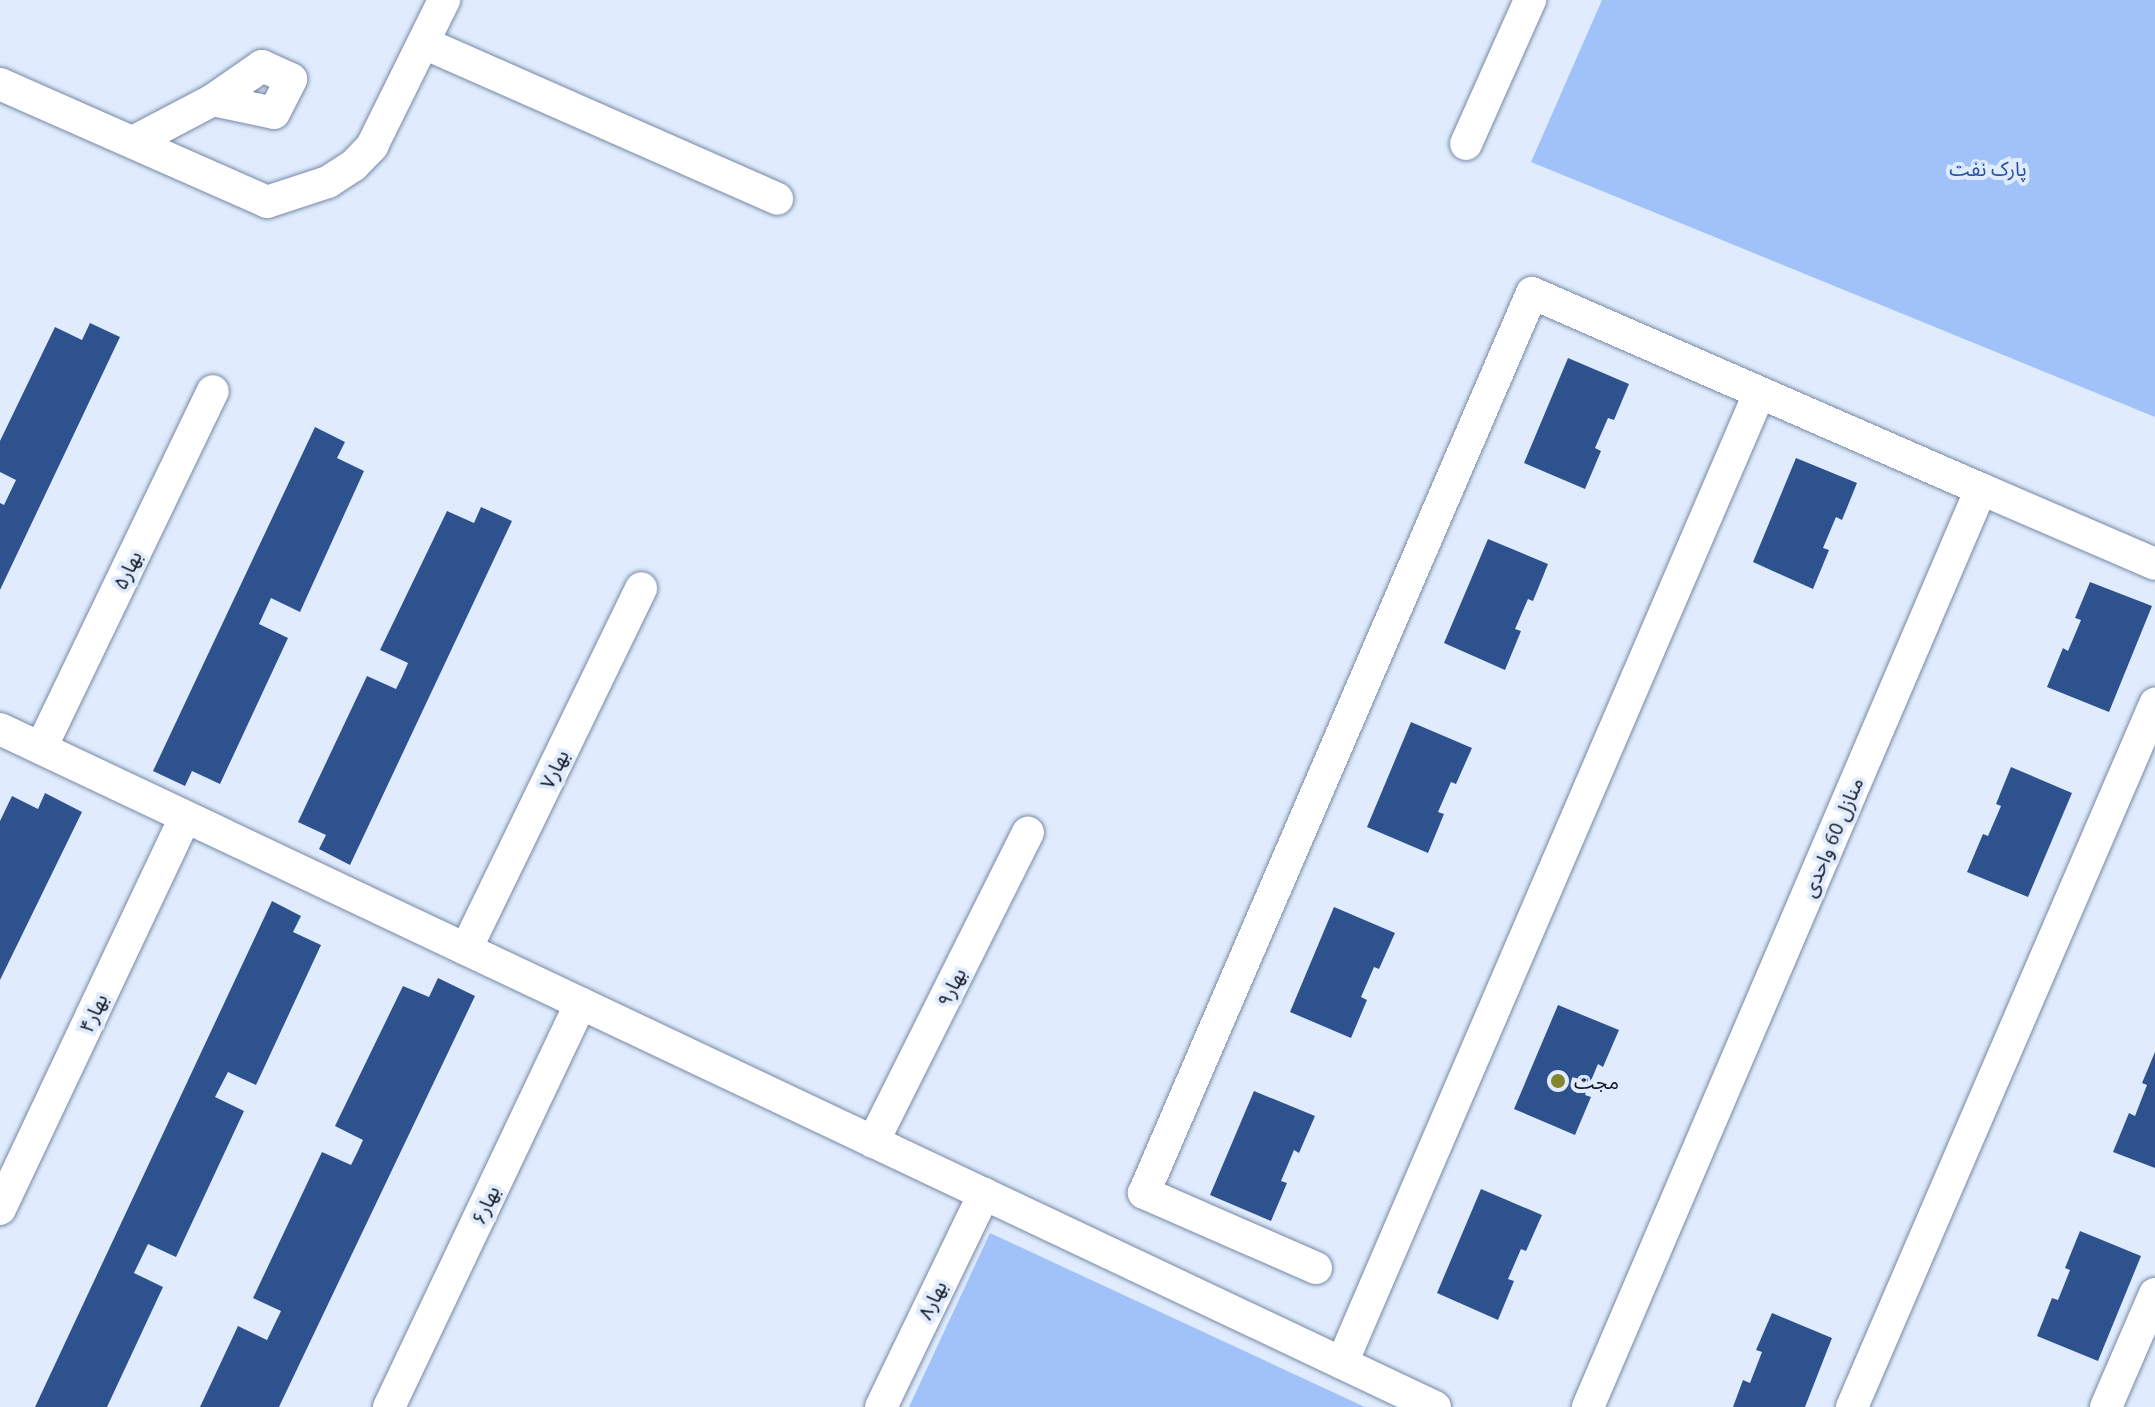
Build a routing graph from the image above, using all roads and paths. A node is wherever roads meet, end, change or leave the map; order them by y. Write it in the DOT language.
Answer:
graph roads {
  1 [pos="444,0"];
  2 [pos="1530,0"];
  3 [pos="424,43"];
  4 [pos="0,84"];
  5 [pos="213,100"];
  6 [pos="133,142"];
  7 [pos="1466,144"];
  8 [pos="777,199"];
  9 [pos="213,391"];
  10 [pos="1759,394"];
  11 [pos="1981,489"];
  12 [pos="2155,564"];
  13 [pos="641,588"];
  14 [pos="2155,704"];
  15 [pos="0,729"];
  16 [pos="41,748"];
  17 [pos="185,817"];
  18 [pos="1028,833"];
  19 [pos="466,949"];
  20 [pos="581,1003"];
  21 [pos="873,1142"];
  22 [pos="984,1194"];
  23 [pos="0,1209"];
  24 [pos="1316,1268"];
  25 [pos="2155,1294"];
  26 [pos="1342,1363"];
  27 [pos="389,1407"];
  28 [pos="881,1407"];
  29 [pos="1435,1407"];
  30 [pos="1588,1407"];
  31 [pos="1852,1407"];
  32 [pos="2106,1407"];
  1 -- 3 [label="street"];
  2 -- 7 [label="street"];
  3 -- 6 [label="street"];
  3 -- 8 [label="street"];
  4 -- 6 [label="street"];
  5 -- 6 [label="street"];
  9 -- 16 [label="street, بهار۵"];
  10 -- 11 [label="street"];
  10 -- 24 [label="street"];
  10 -- 26 [label="street"];
  11 -- 12 [label="street"];
  11 -- 30 [label="street, منازل 60 واحدی"];
  13 -- 19 [label="street, بهار۷"];
  14 -- 31 [label="street"];
  15 -- 16 [label="street"];
  16 -- 17 [label="street"];
  17 -- 19 [label="street"];
  17 -- 23 [label="street, بهار۴"];
  18 -- 21 [label="street, بهار۹"];
  19 -- 20 [label="street"];
  20 -- 21 [label="street"];
  20 -- 27 [label="street, بهار۶"];
  21 -- 22 [label="street"];
  22 -- 26 [label="street"];
  22 -- 28 [label="street, بهار۸"];
  25 -- 32 [label="street"];
  26 -- 29 [label="street"];
}
